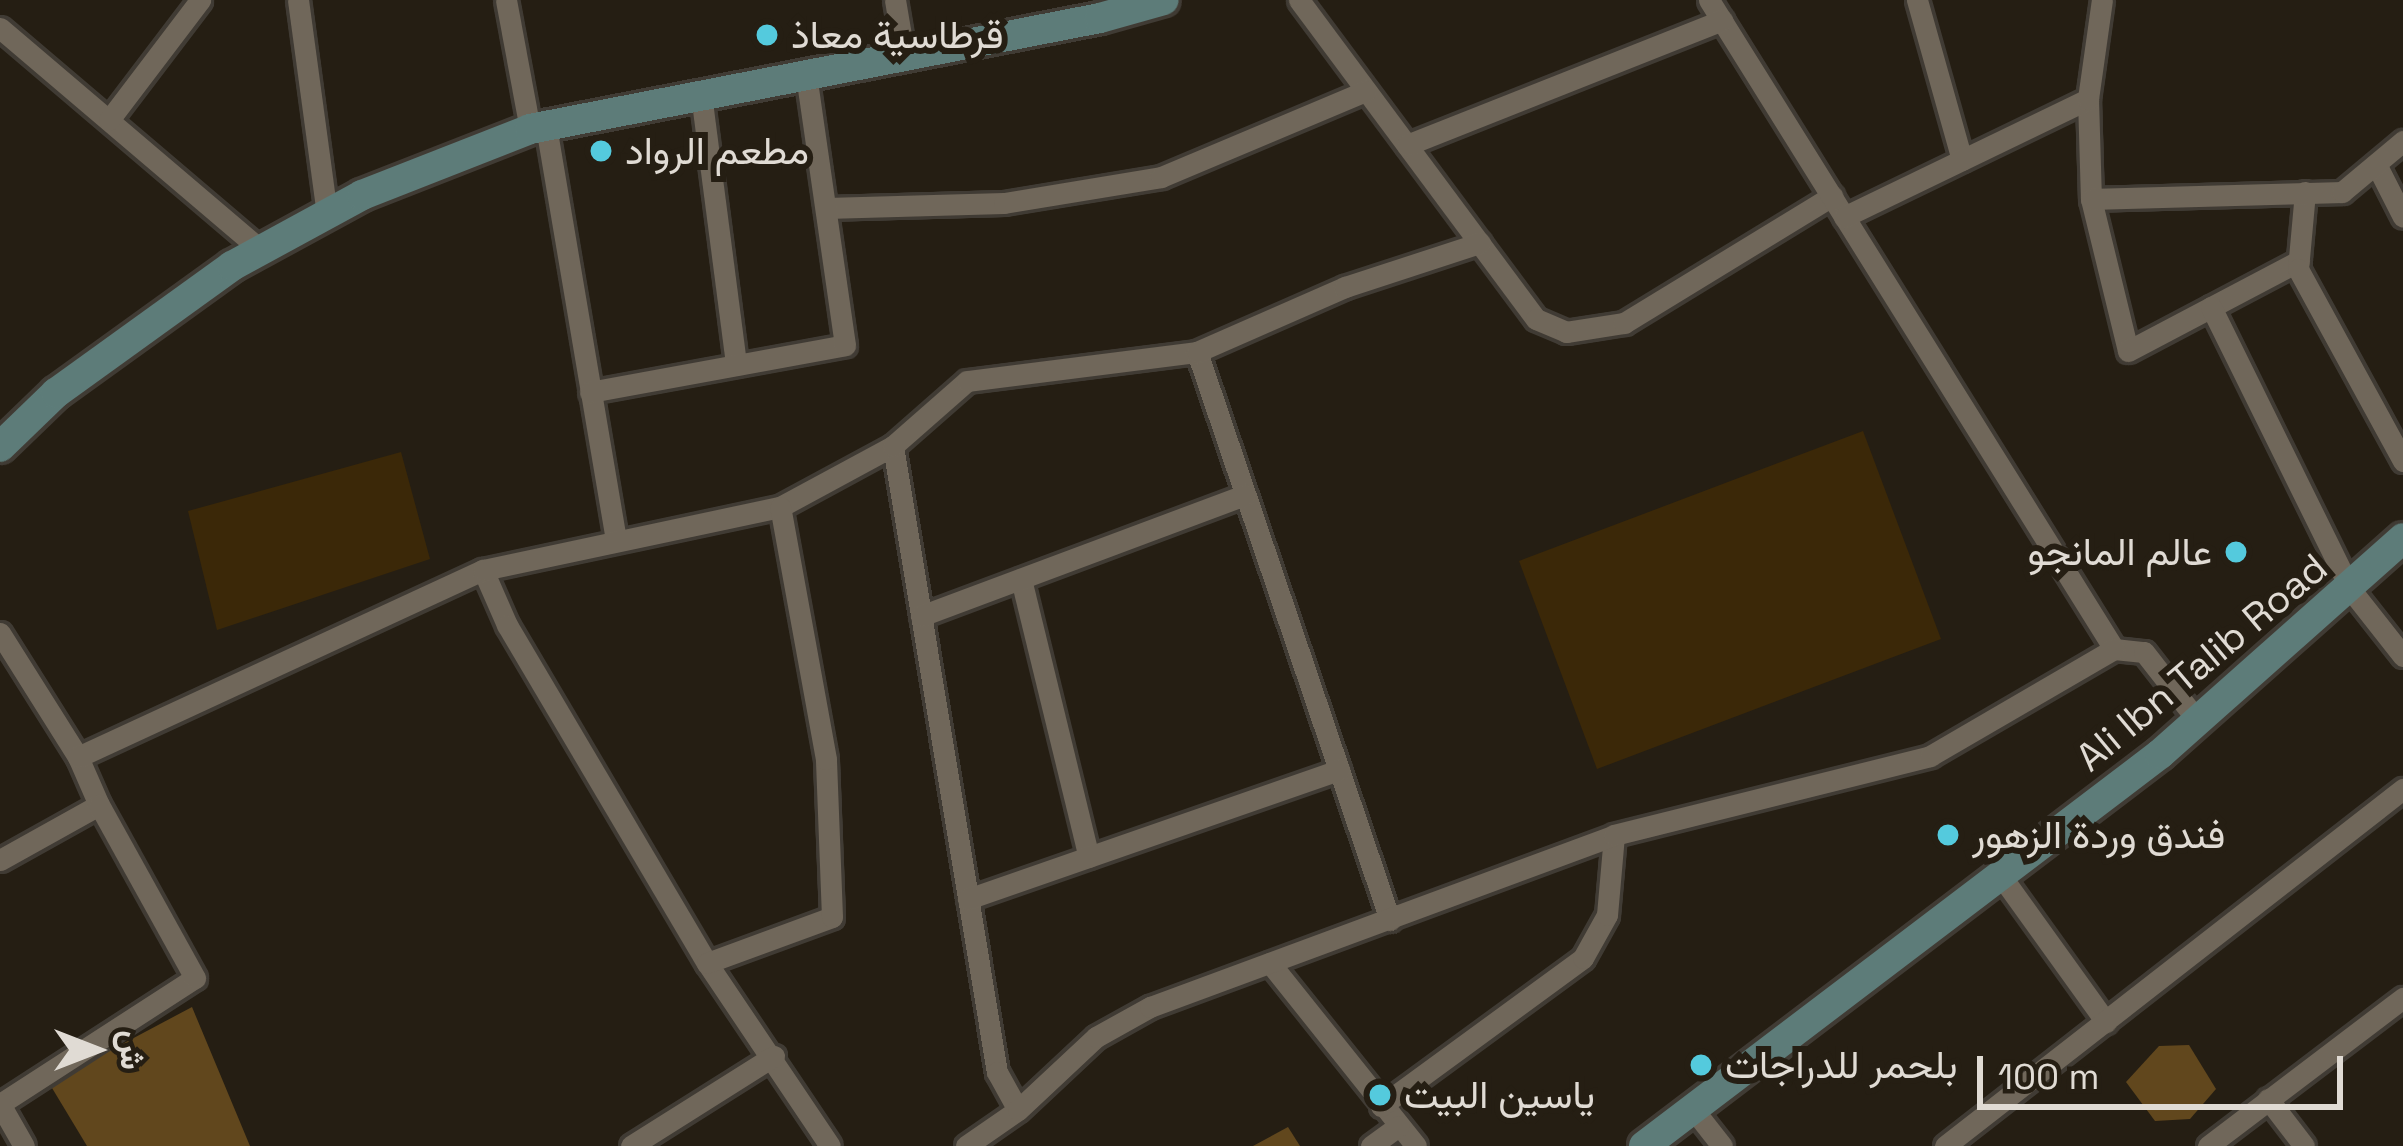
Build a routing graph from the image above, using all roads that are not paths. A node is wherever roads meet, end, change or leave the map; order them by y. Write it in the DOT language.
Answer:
graph roads {
  1 [pos="200,0"];
  2 [pos="298,0"];
  3 [pos="506,0"];
  4 [pos="895,0"];
  5 [pos="1164,0"];
  6 [pos="1299,0"];
  7 [pos="1709,0"];
  8 [pos="1917,0"];
  9 [pos="2102,0"];
  10 [pos="1098,9"];
  11 [pos="1722,20"];
  12 [pos="0,28"];
  13 [pos="904,53"];
  14 [pos="806,73"];
  15 [pos="1366,91"];
  16 [pos="701,94"];
  17 [pos="2087,99"];
  18 [pos="109,120"];
  19 [pos="538,128"];
  20 [pos="2403,141"];
  21 [pos="1406,145"];
  22 [pos="1963,160"];
  23 [pos="2376,164"];
  24 [pos="2305,192"];
  25 [pos="1832,196"];
  26 [pos="2091,199"];
  27 [pos="826,208"];
  28 [pos="327,214"];
  29 [pos="1844,217"];
  30 [pos="2403,217"];
  31 [pos="1480,243"];
  32 [pos="261,250"];
  33 [pos="2299,261"];
  34 [pos="2211,307"];
  35 [pos="1196,352"];
  36 [pos="736,365"];
  37 [pos="590,392"];
  38 [pos="893,446"];
  39 [pos="0,447"];
  40 [pos="2403,461"];
  41 [pos="1245,494"];
  42 [pos="780,507"];
  43 [pos="2403,538"];
  44 [pos="616,541"];
  45 [pos="483,570"];
  46 [pos="1021,579"];
  47 [pos="2350,590"];
  48 [pos="921,616"];
  49 [pos="0,633"];
  50 [pos="2114,649"];
  51 [pos="2403,656"];
  52 [pos="2198,721"];
  53 [pos="78,757"];
  54 [pos="1339,770"];
  55 [pos="2403,789"];
  56 [pos="99,805"];
  57 [pos="1614,835"];
  58 [pos="1088,857"];
  59 [pos="0,860"];
  60 [pos="2000,876"];
  61 [pos="968,899"];
  62 [pos="1390,920"];
  63 [pos="707,963"];
  64 [pos="1270,963"];
  65 [pos="2403,998"];
  66 [pos="2106,1022"];
  67 [pos="774,1056"];
  68 [pos="2268,1100"];
  69 [pos="0,1104"];
  70 [pos="1381,1106"];
  71 [pos="1694,1109"];
  72 [pos="1018,1111"];
  73 [pos="1399,1126"];
  74 [pos="24,1146"];
  75 [pos="631,1146"];
  76 [pos="830,1146"];
  77 [pos="966,1146"];
  78 [pos="1371,1146"];
  79 [pos="1416,1146"];
  80 [pos="1644,1146"];
  81 [pos="1722,1146"];
  82 [pos="1945,1146"];
  83 [pos="2208,1146"];
  84 [pos="2304,1146"];
  1 -- 18 [label="street"];
  2 -- 28 [label="street"];
  3 -- 19 [label="street"];
  4 -- 13 [label="street"];
  5 -- 10 [label="main road"];
  6 -- 15 [label="street"];
  7 -- 11 [label="street"];
  8 -- 22 [label="street"];
  9 -- 17 [label="street"];
  10 -- 13 [label="main road"];
  11 -- 21 [label="street"];
  11 -- 25 [label="street"];
  12 -- 18 [label="street"];
  13 -- 14 [label="main road"];
  14 -- 16 [label="main road"];
  14 -- 27 [label="street"];
  15 -- 21 [label="street"];
  15 -- 27 [label="street"];
  16 -- 19 [label="main road"];
  16 -- 36 [label="street"];
  17 -- 22 [label="street"];
  17 -- 26 [label="street"];
  18 -- 32 [label="street"];
  19 -- 28 [label="main road"];
  19 -- 37 [label="street"];
  20 -- 23 [label="street"];
  21 -- 31 [label="street"];
  22 -- 29 [label="street"];
  23 -- 24 [label="street"];
  23 -- 30 [label="street"];
  24 -- 26 [label="street"];
  24 -- 33 [label="street"];
  25 -- 29 [label="street"];
  25 -- 31 [label="street"];
  26 -- 34 [label="street"];
  27 -- 36 [label="street"];
  28 -- 32 [label="main road"];
  29 -- 50 [label="street"];
  31 -- 35 [label="street"];
  32 -- 39 [label="main road"];
  33 -- 34 [label="street"];
  33 -- 40 [label="street"];
  34 -- 47 [label="street"];
  35 -- 38 [label="street"];
  35 -- 41 [label="street"];
  36 -- 37 [label="street"];
  37 -- 44 [label="street"];
  38 -- 42 [label="street"];
  38 -- 48 [label="street"];
  41 -- 46 [label="street"];
  41 -- 54 [label="street"];
  42 -- 44 [label="street"];
  42 -- 63 [label="street"];
  43 -- 47 [label="main road, Ali Ibn Talib Road"];
  44 -- 45 [label="street"];
  45 -- 53 [label="street"];
  45 -- 63 [label="street"];
  46 -- 48 [label="street"];
  46 -- 58 [label="street"];
  47 -- 51 [label="street"];
  47 -- 52 [label="main road, Ali Ibn Talib Road"];
  48 -- 61 [label="street"];
  49 -- 53 [label="street"];
  50 -- 52 [label="street"];
  50 -- 57 [label="street"];
  52 -- 60 [label="main road, Ali Ibn Talib Road"];
  53 -- 56 [label="street"];
  54 -- 58 [label="street"];
  54 -- 62 [label="street"];
  55 -- 66 [label="street"];
  56 -- 59 [label="street"];
  56 -- 69 [label="street"];
  57 -- 62 [label="street"];
  57 -- 70 [label="street"];
  58 -- 61 [label="street"];
  60 -- 66 [label="street"];
  60 -- 71 [label="main road, Ali Ibn Talib Road"];
  61 -- 72 [label="street"];
  62 -- 64 [label="street"];
  63 -- 67 [label="street"];
  64 -- 70 [label="street"];
  64 -- 72 [label="street"];
  65 -- 68 [label="street"];
  66 -- 82 [label="street"];
  67 -- 75 [label="street"];
  67 -- 76 [label="street"];
  68 -- 83 [label="street"];
  68 -- 84 [label="street"];
  69 -- 74 [label="street"];
  70 -- 73 [label="street"];
  71 -- 80 [label="main road, Ali Ibn Talib Road"];
  71 -- 81 [label="street"];
  72 -- 77 [label="street"];
  73 -- 78 [label="street"];
  73 -- 79 [label="street"];
}
